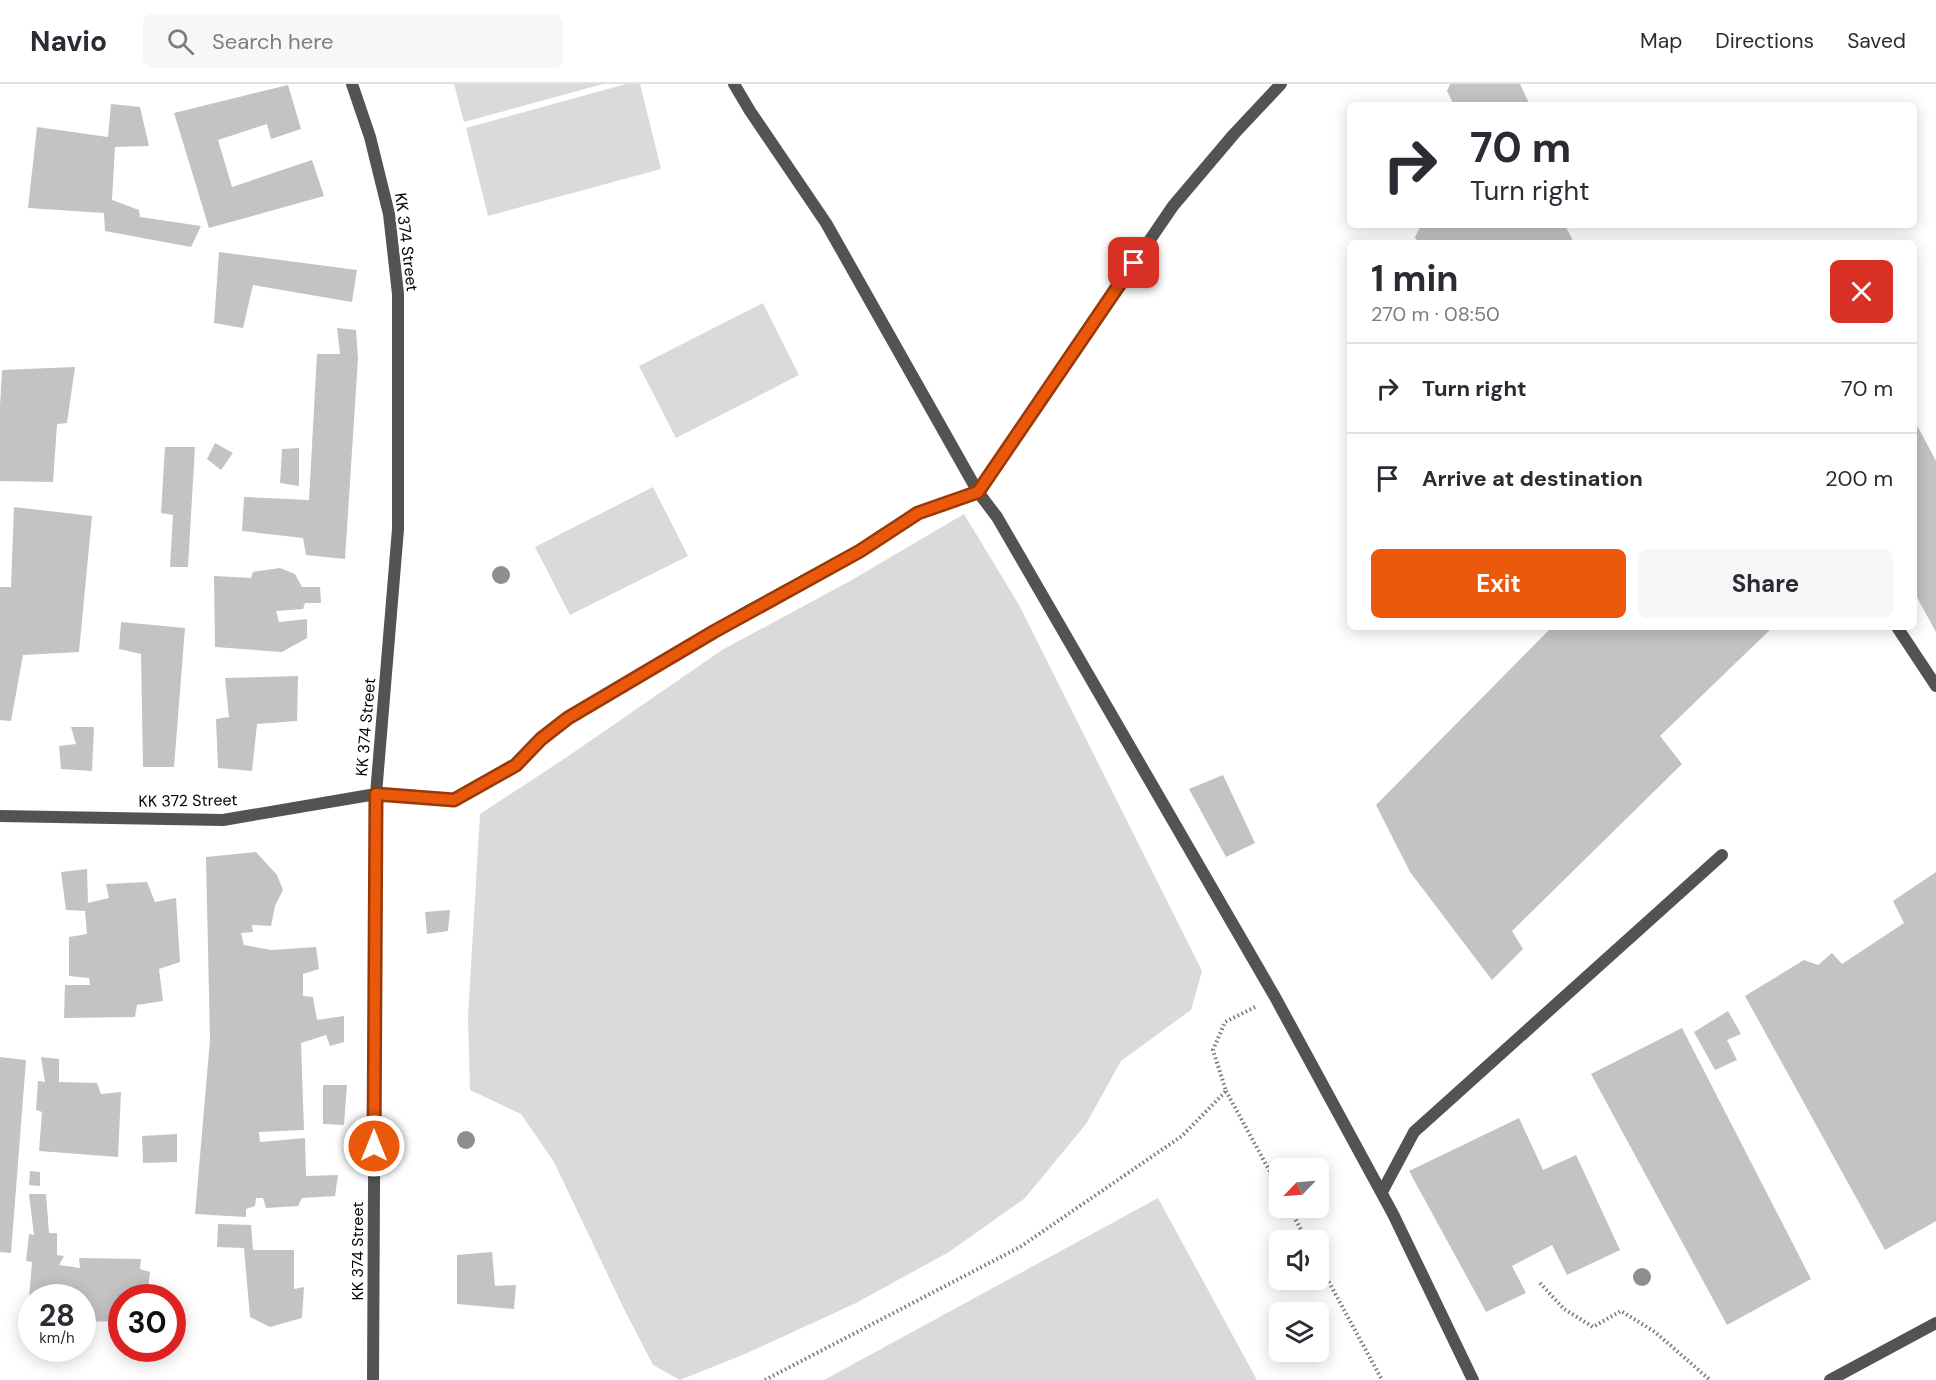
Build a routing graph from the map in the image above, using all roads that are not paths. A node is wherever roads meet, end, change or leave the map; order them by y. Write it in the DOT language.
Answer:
graph roads {
  1 [pos="352,84"];
  2 [pos="734,84"];
  3 [pos="1281,84"];
  4 [pos="978,492"];
  5 [pos="1899,630"];
  6 [pos="1936,686"];
  7 [pos="376,794"];
  8 [pos="0,816"];
  9 [pos="1722,855"];
  10 [pos="1382,1192"];
  11 [pos="1936,1323"];
  12 [pos="373,1380"];
  13 [pos="1473,1380"];
  14 [pos="1830,1380"];
  1 -- 7 [label="street, KK 374 Street"];
  2 -- 4 [label="street"];
  3 -- 4 [label="street"];
  4 -- 7 [label="street, KK 372 Street"];
  4 -- 10 [label="street"];
  5 -- 6 [label="street"];
  7 -- 8 [label="street, KK 372 Street"];
  7 -- 12 [label="street, KK 374 Street"];
  9 -- 10 [label="street"];
  10 -- 13 [label="street"];
  11 -- 14 [label="street"];
}
